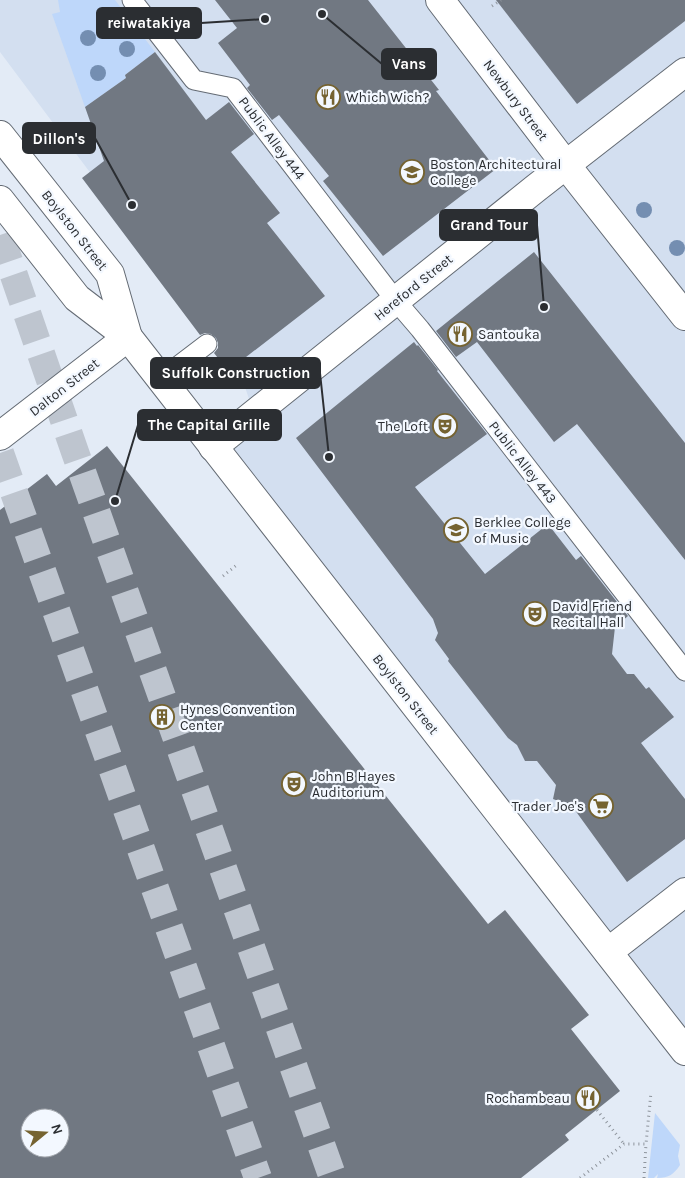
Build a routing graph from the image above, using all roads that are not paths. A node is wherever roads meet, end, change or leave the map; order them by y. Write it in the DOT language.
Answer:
graph roads {
  1 [pos="132,0"];
  2 [pos="440,0"];
  3 [pos="685,72"];
  4 [pos="0,134"];
  5 [pos="566,165"];
  6 [pos="0,200"];
  7 [pos="396,301"];
  8 [pos="685,316"];
  9 [pos="128,337"];
  10 [pos="207,344"];
  11 [pos="161,379"];
  12 [pos="0,436"];
  13 [pos="213,447"];
  14 [pos="685,671"];
  15 [pos="685,892"];
  16 [pos="608,952"];
  17 [pos="685,1051"];
  1 -- 7 [label="lane, Public Alley 444"];
  2 -- 5 [label="main road, Newbury Street"];
  3 -- 5 [label="main road, Hereford Street"];
  4 -- 9 [label="main road, Boylston Street"];
  5 -- 7 [label="main road, Hereford Street"];
  5 -- 8 [label="main road, Newbury Street"];
  6 -- 9 [label="main road, Boylston Street"];
  7 -- 13 [label="main road, Hereford Street"];
  7 -- 14 [label="lane, Public Alley 443"];
  9 -- 11 [label="main road, Boylston Street"];
  9 -- 12 [label="main road, Dalton Street"];
  10 -- 11 [label="lane"];
  11 -- 13 [label="main road, Boylston Street"];
  13 -- 16 [label="main road, Boylston Street"];
  15 -- 16 [label="main road"];
  16 -- 17 [label="main road, Boylston Street"];
}
